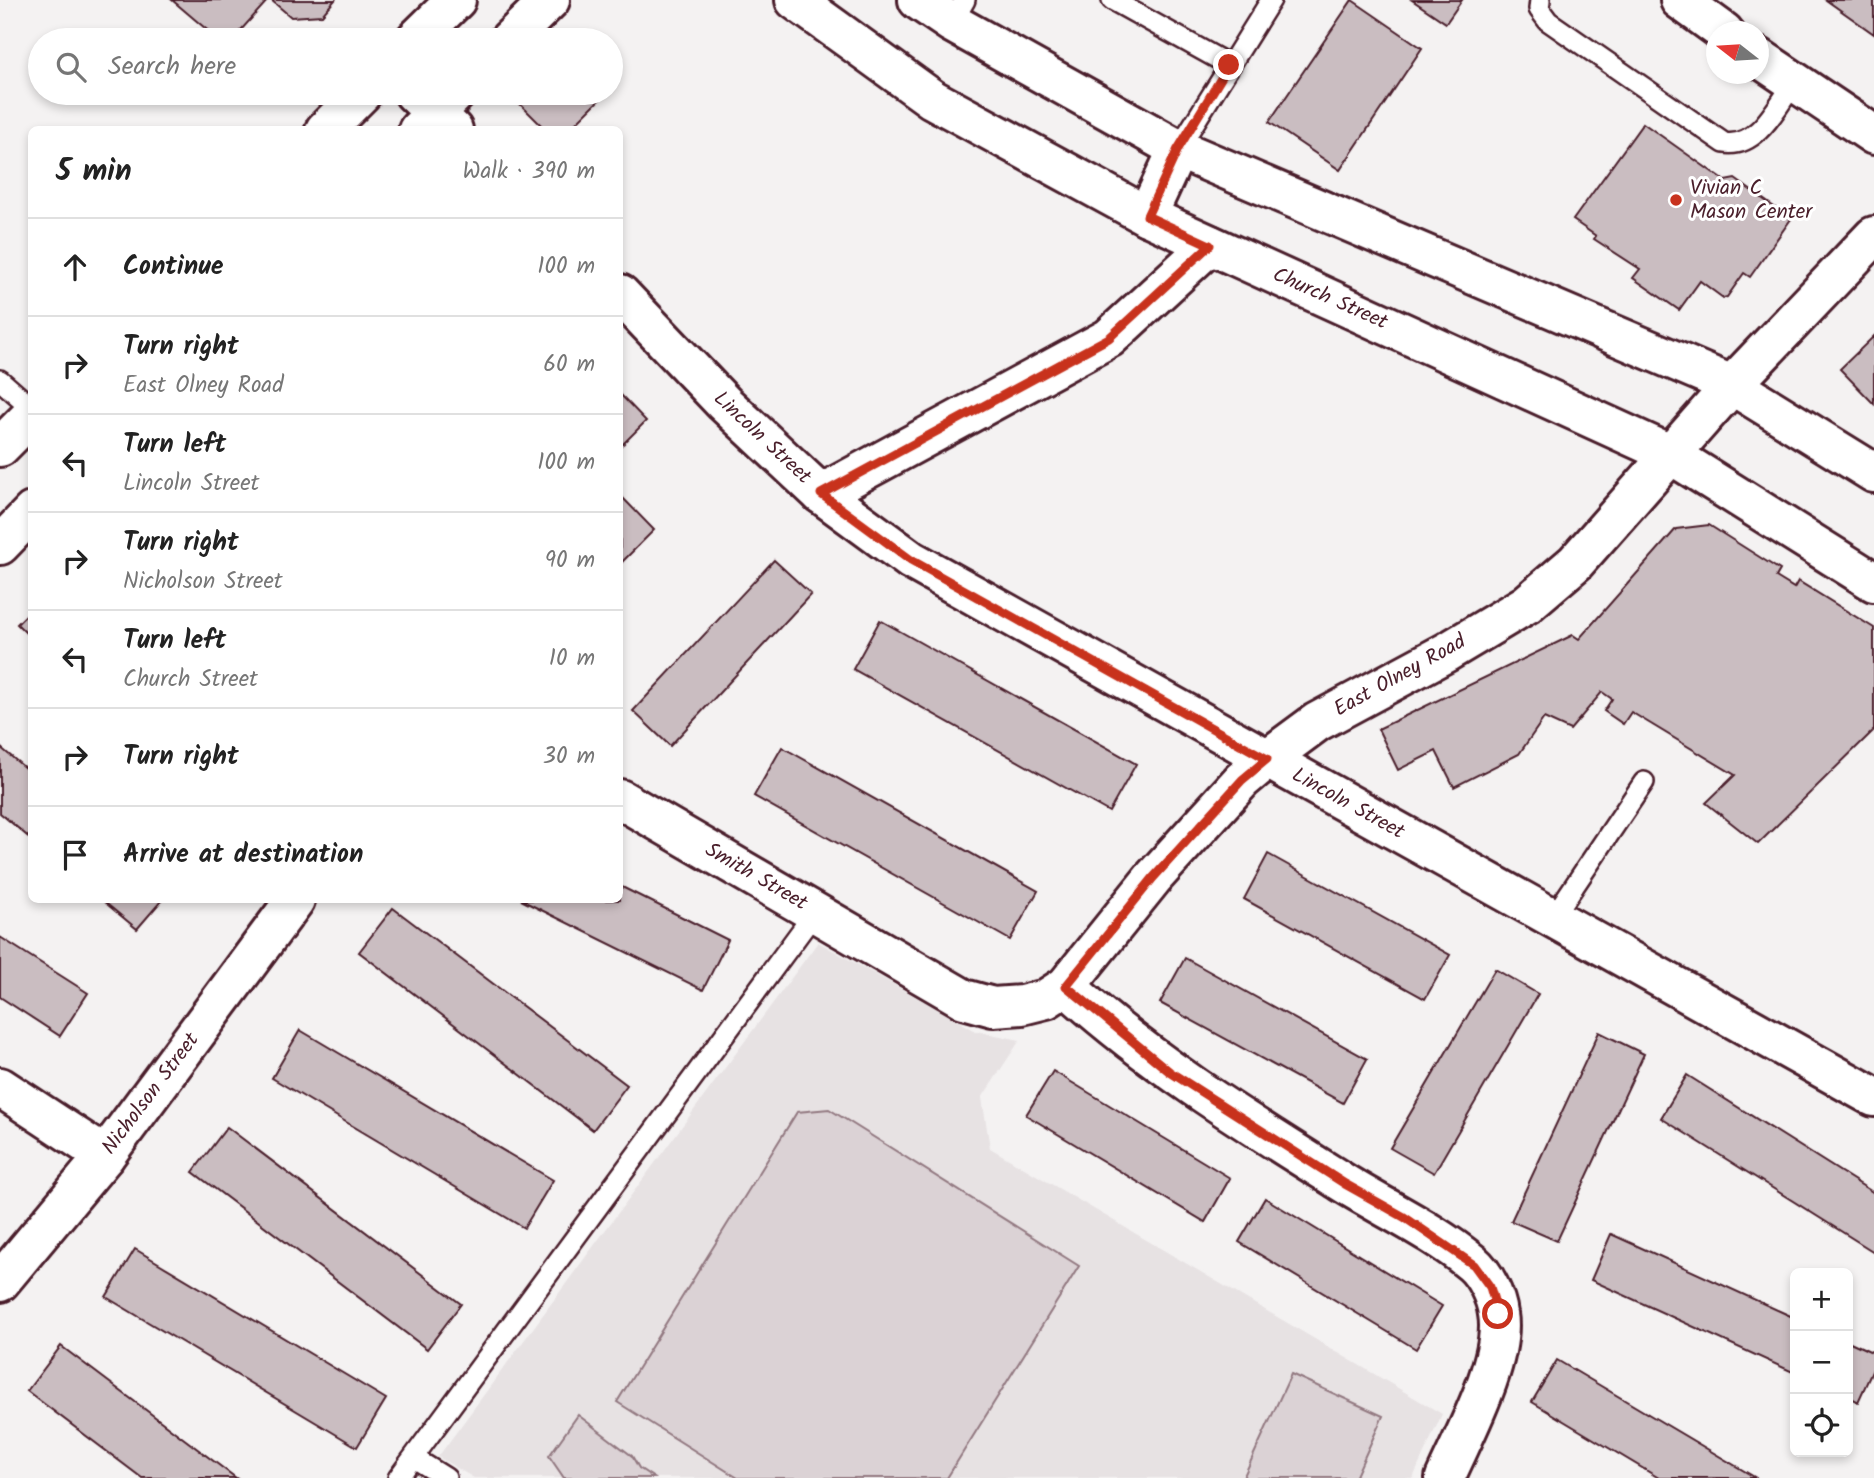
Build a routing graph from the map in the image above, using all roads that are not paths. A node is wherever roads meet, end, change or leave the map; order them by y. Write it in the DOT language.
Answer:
graph roads {
  1 [pos="456,0"];
  2 [pos="550,0"];
  3 [pos="794,0"];
  4 [pos="918,0"];
  5 [pos="1112,0"];
  6 [pos="1272,0"];
  7 [pos="1540,0"];
  8 [pos="1680,0"];
  9 [pos="959,12"];
  10 [pos="1709,21"];
  11 [pos="427,28"];
  12 [pos="521,28"];
  13 [pos="1769,64"];
  14 [pos="1229,65"];
  15 [pos="1794,82"];
  16 [pos="350,105"];
  17 [pos="328,126"];
  18 [pos="1874,135"];
  19 [pos="1178,149"];
  20 [pos="1147,216"];
  21 [pos="1874,236"];
  22 [pos="1210,245"];
  23 [pos="623,297"];
  24 [pos="0,380"];
  25 [pos="1732,385"];
  26 [pos="28,404"];
  27 [pos="28,419"];
  28 [pos="0,447"];
  29 [pos="1670,454"];
  30 [pos="1874,473"];
  31 [pos="821,494"];
  32 [pos="28,516"];
  33 [pos="0,545"];
  34 [pos="1874,582"];
  35 [pos="1267,759"];
  36 [pos="1644,782"];
  37 [pos="623,801"];
  38 [pos="293,903"];
  39 [pos="816,911"];
  40 [pos="1552,919"];
  41 [pos="892,956"];
  42 [pos="1066,986"];
  43 [pos="0,1087"];
  44 [pos="1874,1097"];
  45 [pos="105,1156"];
  46 [pos="0,1282"];
  47 [pos="414,1458"];
  48 [pos="398,1478"];
  49 [pos="446,1478"];
  50 [pos="1445,1478"];
  1 -- 11 [label="street"];
  2 -- 12 [label="street"];
  3 -- 20 [label="street, Church Street"];
  4 -- 9 [label="street"];
  5 -- 14 [label="lane"];
  6 -- 14 [label="lane"];
  7 -- 15 [label="lane"];
  8 -- 10 [label="street"];
  9 -- 19 [label="street"];
  13 -- 15 [label="street"];
  14 -- 19 [label="lane"];
  15 -- 18 [label="street"];
  16 -- 17 [label="street"];
  19 -- 20 [label="street"];
  19 -- 25 [label="street"];
  20 -- 22 [label="street, Church Street"];
  21 -- 25 [label="street, East Olney Road"];
  22 -- 29 [label="street, Church Street"];
  22 -- 31 [label="street"];
  23 -- 31 [label="street, Lincoln Street"];
  24 -- 26 [label="lane"];
  25 -- 29 [label="street, East Olney Road"];
  25 -- 30 [label="street"];
  27 -- 28 [label="street"];
  29 -- 34 [label="street, Church Street"];
  29 -- 35 [label="street, East Olney Road"];
  31 -- 35 [label="street, Lincoln Street"];
  32 -- 33 [label="street"];
  35 -- 40 [label="street, Lincoln Street"];
  35 -- 42 [label="street, East Olney Road"];
  36 -- 40 [label="lane"];
  37 -- 39 [label="street, Smith Street"];
  38 -- 45 [label="street, Nicholson Street"];
  39 -- 41 [label="street, Smith Street"];
  39 -- 47 [label="lane"];
  40 -- 44 [label="street, Lincoln Street"];
  41 -- 42 [label="street, East Olney Road"];
  42 -- 50 [label="street"];
  43 -- 45 [label="street"];
  45 -- 46 [label="street, Nicholson Street"];
  47 -- 48 [label="lane"];
  47 -- 49 [label="lane"];
}
